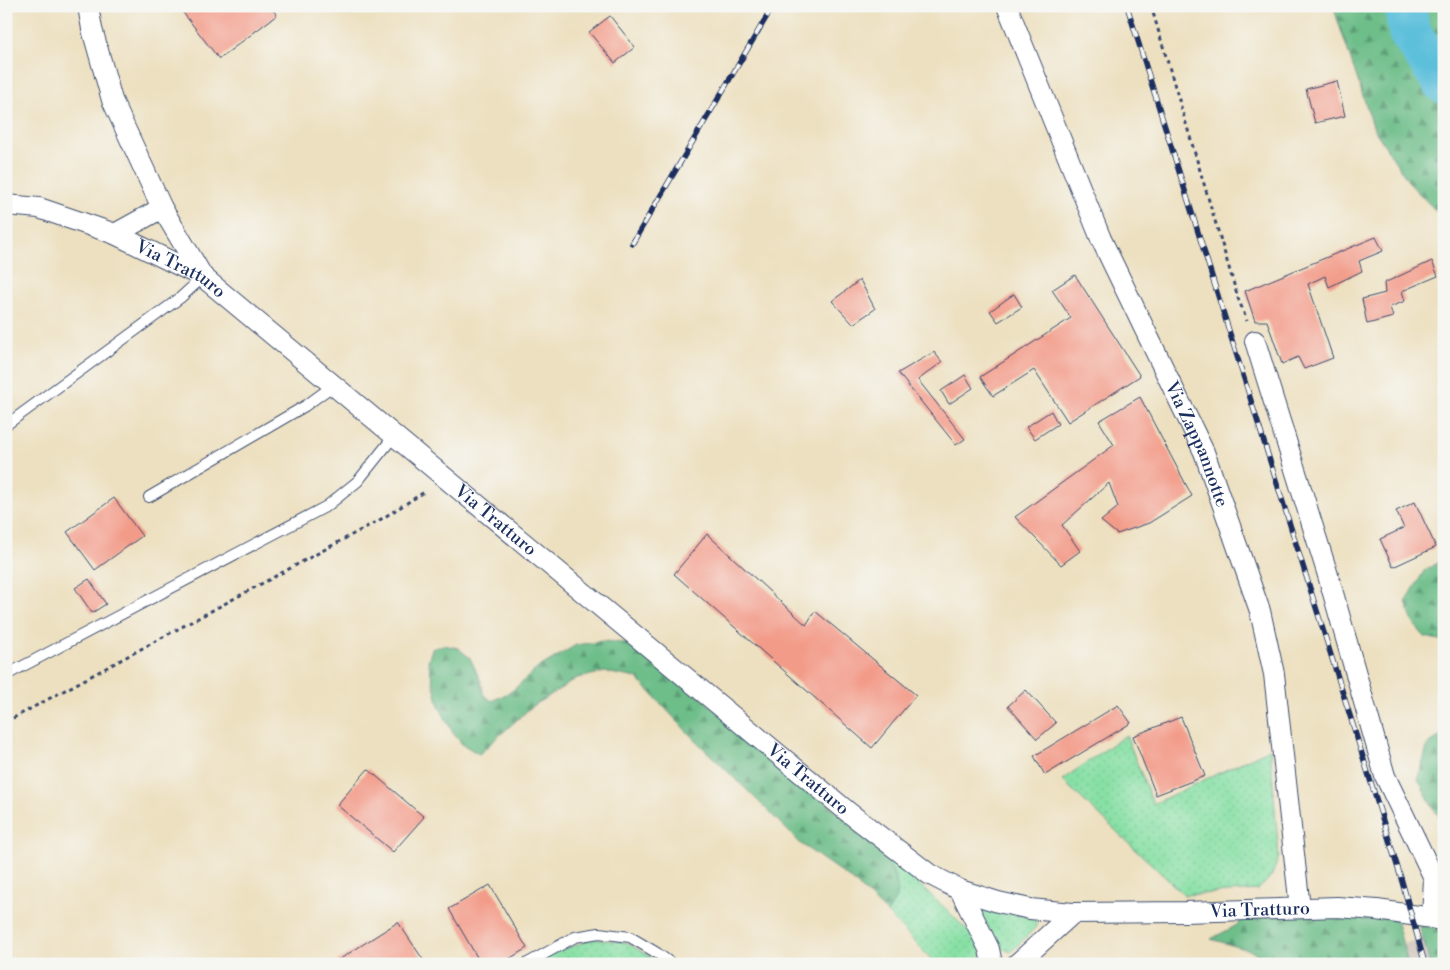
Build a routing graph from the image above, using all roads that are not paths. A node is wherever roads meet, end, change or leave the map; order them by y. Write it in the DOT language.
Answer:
graph roads {
  1 [pos="88,6"];
  2 [pos="1007,6"];
  3 [pos="6,206"];
  4 [pos="162,208"];
  5 [pos="115,234"];
  6 [pos="203,277"];
  7 [pos="1256,341"];
  8 [pos="334,385"];
  9 [pos="6,425"];
  10 [pos="394,436"];
  11 [pos="149,497"];
  12 [pos="6,675"];
  13 [pos="960,890"];
  14 [pos="1300,908"];
  15 [pos="1073,913"];
  16 [pos="1438,920"];
  17 [pos="526,964"];
  18 [pos="672,964"];
  19 [pos="992,964"];
  20 [pos="1017,964"];
  1 -- 4 [label="street"];
  2 -- 14 [label="street, Via Zappannotte"];
  3 -- 5 [label="street, Via Tratturo"];
  4 -- 5 [label="street"];
  4 -- 6 [label="street"];
  5 -- 6 [label="street, Via Tratturo"];
  6 -- 8 [label="street, Via Tratturo"];
  6 -- 9 [label="lane"];
  7 -- 16 [label="street"];
  8 -- 10 [label="street, Via Tratturo"];
  8 -- 11 [label="lane"];
  10 -- 12 [label="lane"];
  10 -- 13 [label="street, Via Tratturo"];
  13 -- 15 [label="street, Via Tratturo"];
  13 -- 19 [label="street"];
  14 -- 15 [label="street, Via Tratturo"];
  14 -- 16 [label="street, Via Tratturo"];
  15 -- 20 [label="street"];
  17 -- 18 [label="lane"];
}
